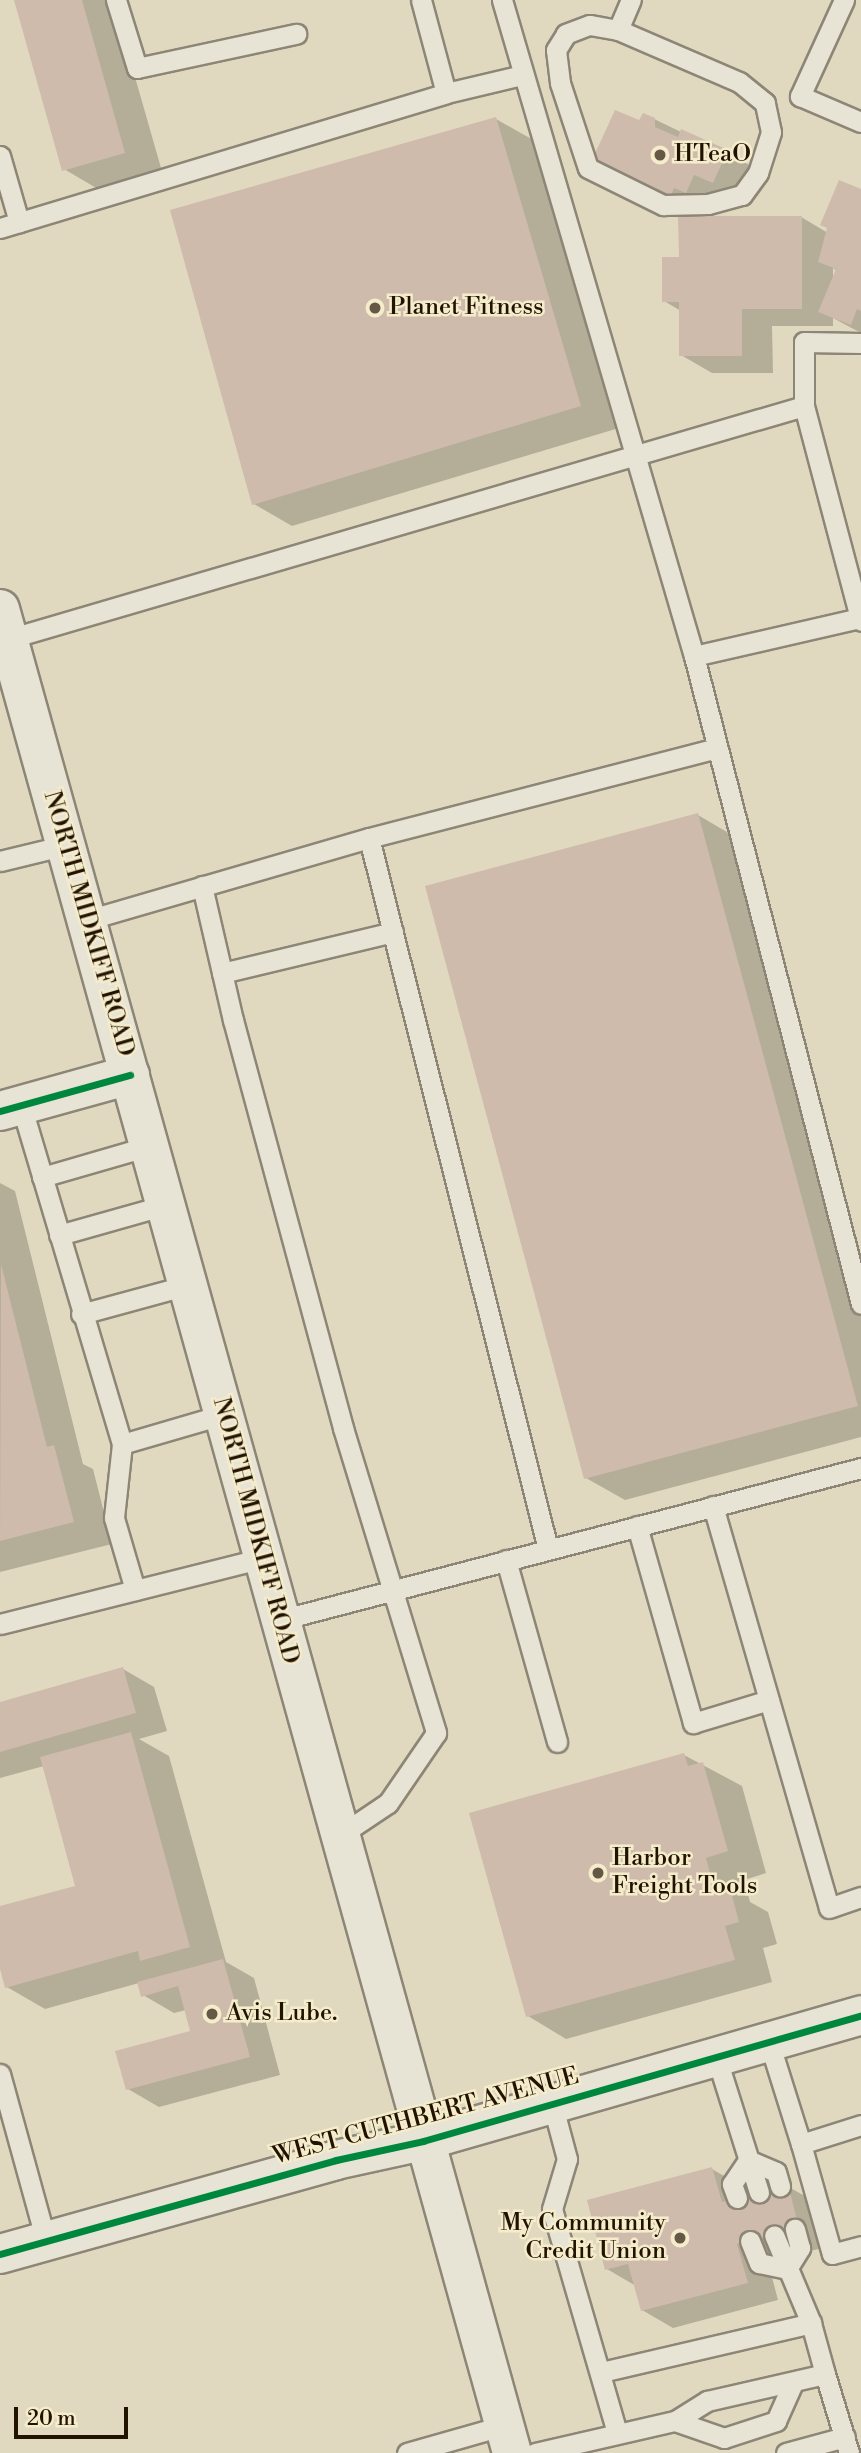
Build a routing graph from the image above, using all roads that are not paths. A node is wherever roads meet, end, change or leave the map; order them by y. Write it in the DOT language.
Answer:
graph roads {
  1 [pos="116,0"];
  2 [pos="421,0"];
  3 [pos="502,0"];
  4 [pos="631,0"];
  5 [pos="844,0"];
  6 [pos="618,30"];
  7 [pos="296,34"];
  8 [pos="522,75"];
  9 [pos="446,93"];
  10 [pos="861,122"];
  11 [pos="0,156"];
  12 [pos="19,222"];
  13 [pos="0,228"];
  14 [pos="861,343"];
  15 [pos="804,406"];
  16 [pos="638,457"];
  17 [pos="856,571"];
  18 [pos="2,618"];
  19 [pos="860,619"];
  20 [pos="694,656"];
  21 [pos="716,748"];
  22 [pos="369,838"];
  23 [pos="66,845"];
  24 [pos="0,861"];
  25 [pos="202,886"];
  26 [pos="87,920"];
  27 [pos="393,932"];
  28 [pos="222,973"];
  29 [pos="130,1075"];
  30 [pos="11,1108"];
  31 [pos="149,1146"];
  32 [pos="42,1177"];
  33 [pos="166,1205"];
  34 [pos="59,1235"];
  35 [pos="188,1285"];
  36 [pos="861,1304"];
  37 [pos="81,1314"];
  38 [pos="222,1415"];
  39 [pos="122,1444"];
  40 [pos="861,1468"];
  41 [pos="713,1506"];
  42 [pos="637,1526"];
  43 [pos="548,1549"];
  44 [pos="263,1558"];
  45 [pos="506,1560"];
  46 [pos="135,1590"];
  47 [pos="390,1591"];
  48 [pos="280,1620"];
  49 [pos="0,1624"];
  50 [pos="769,1700"];
  51 [pos="557,1742"];
  52 [pos="338,1836"];
  53 [pos="861,1897"];
  54 [pos="861,2015"];
  55 [pos="769,2042"];
  56 [pos="716,2056"];
  57 [pos="0,2074"];
  58 [pos="552,2103"];
  59 [pos="861,2125"];
  60 [pos="423,2141"];
  61 [pos="801,2144"];
  62 [pos="748,2160"];
  63 [pos="780,2186"];
  64 [pos="760,2192"];
  65 [pos="737,2197"];
  66 [pos="795,2229"];
  67 [pos="774,2235"];
  68 [pos="46,2241"];
  69 [pos="750,2241"];
  70 [pos="861,2246"];
  71 [pos="0,2254"];
  72 [pos="787,2269"];
  73 [pos="811,2323"];
  74 [pos="601,2372"];
  75 [pos="825,2374"];
  76 [pos="792,2385"];
  77 [pos="675,2421"];
  78 [pos="617,2433"];
  79 [pos="507,2439"];
  80 [pos="847,2445"];
  81 [pos="407,2453"];
  82 [pos="535,2453"];
  83 [pos="786,2453"];
  1 -- 7 [label="lane"];
  2 -- 9 [label="lane"];
  3 -- 8 [label="lane"];
  4 -- 6 [label="lane"];
  5 -- 10 [label="lane"];
  6 -- 6 [label="lane"];
  8 -- 9 [label="lane"];
  8 -- 16 [label="lane"];
  9 -- 12 [label="lane"];
  11 -- 12 [label="lane"];
  12 -- 13 [label="lane"];
  14 -- 15 [label="lane"];
  15 -- 16 [label="lane"];
  15 -- 17 [label="lane"];
  16 -- 18 [label="lane"];
  16 -- 20 [label="lane"];
  17 -- 19 [label="lane"];
  18 -- 23 [label="main road, NORTH MIDKIFF ROAD"];
  19 -- 20 [label="lane"];
  20 -- 21 [label="lane"];
  21 -- 22 [label="lane"];
  21 -- 36 [label="lane"];
  22 -- 25 [label="lane"];
  22 -- 27 [label="lane"];
  23 -- 24 [label="lane"];
  23 -- 26 [label="main road, NORTH MIDKIFF ROAD"];
  25 -- 26 [label="lane"];
  25 -- 28 [label="lane"];
  26 -- 29 [label="main road, NORTH MIDKIFF ROAD"];
  27 -- 28 [label="lane"];
  27 -- 43 [label="lane"];
  28 -- 47 [label="lane"];
  29 -- 30 [label="main road"];
  29 -- 31 [label="main road, NORTH MIDKIFF ROAD"];
  30 -- 32 [label="lane"];
  31 -- 32 [label="lane"];
  31 -- 33 [label="main road, NORTH MIDKIFF ROAD"];
  32 -- 34 [label="lane"];
  33 -- 34 [label="lane"];
  33 -- 35 [label="main road, NORTH MIDKIFF ROAD"];
  34 -- 37 [label="lane"];
  35 -- 37 [label="lane"];
  35 -- 38 [label="main road, NORTH MIDKIFF ROAD"];
  37 -- 39 [label="lane"];
  38 -- 39 [label="lane"];
  38 -- 44 [label="main road, NORTH MIDKIFF ROAD"];
  39 -- 46 [label="lane"];
  40 -- 41 [label="lane"];
  41 -- 42 [label="lane"];
  41 -- 50 [label="lane"];
  42 -- 43 [label="lane"];
  42 -- 50 [label="lane"];
  43 -- 45 [label="lane"];
  44 -- 46 [label="lane"];
  44 -- 48 [label="main road, NORTH MIDKIFF ROAD"];
  45 -- 47 [label="lane"];
  45 -- 51 [label="lane"];
  46 -- 49 [label="lane"];
  47 -- 48 [label="lane"];
  47 -- 52 [label="lane"];
  48 -- 52 [label="main road, NORTH MIDKIFF ROAD"];
  50 -- 53 [label="lane"];
  52 -- 60 [label="main road, NORTH MIDKIFF ROAD"];
  54 -- 55 [label="main road, WEST CUTHBERT AVENUE"];
  55 -- 56 [label="main road, WEST CUTHBERT AVENUE"];
  55 -- 61 [label="lane"];
  56 -- 58 [label="main road, WEST CUTHBERT AVENUE"];
  56 -- 62 [label="lane"];
  57 -- 68 [label="lane"];
  58 -- 60 [label="main road, WEST CUTHBERT AVENUE"];
  58 -- 74 [label="lane"];
  59 -- 61 [label="lane"];
  60 -- 68 [label="main road, WEST CUTHBERT AVENUE"];
  60 -- 79 [label="main road, NORTH MIDKIFF ROAD"];
  61 -- 70 [label="lane"];
  62 -- 63 [label="lane"];
  62 -- 64 [label="lane"];
  62 -- 65 [label="lane"];
  66 -- 72 [label="lane"];
  67 -- 72 [label="lane"];
  68 -- 71 [label="main road, WEST CUTHBERT AVENUE"];
  69 -- 72 [label="lane"];
  72 -- 73 [label="lane"];
  73 -- 74 [label="lane"];
  73 -- 75 [label="lane"];
  74 -- 78 [label="lane"];
  75 -- 76 [label="lane"];
  75 -- 80 [label="lane"];
  76 -- 77 [label="lane"];
  76 -- 77 [label="lane"];
  77 -- 78 [label="lane"];
  78 -- 82 [label="lane"];
  79 -- 81 [label="lane"];
  80 -- 83 [label="lane"];
}
